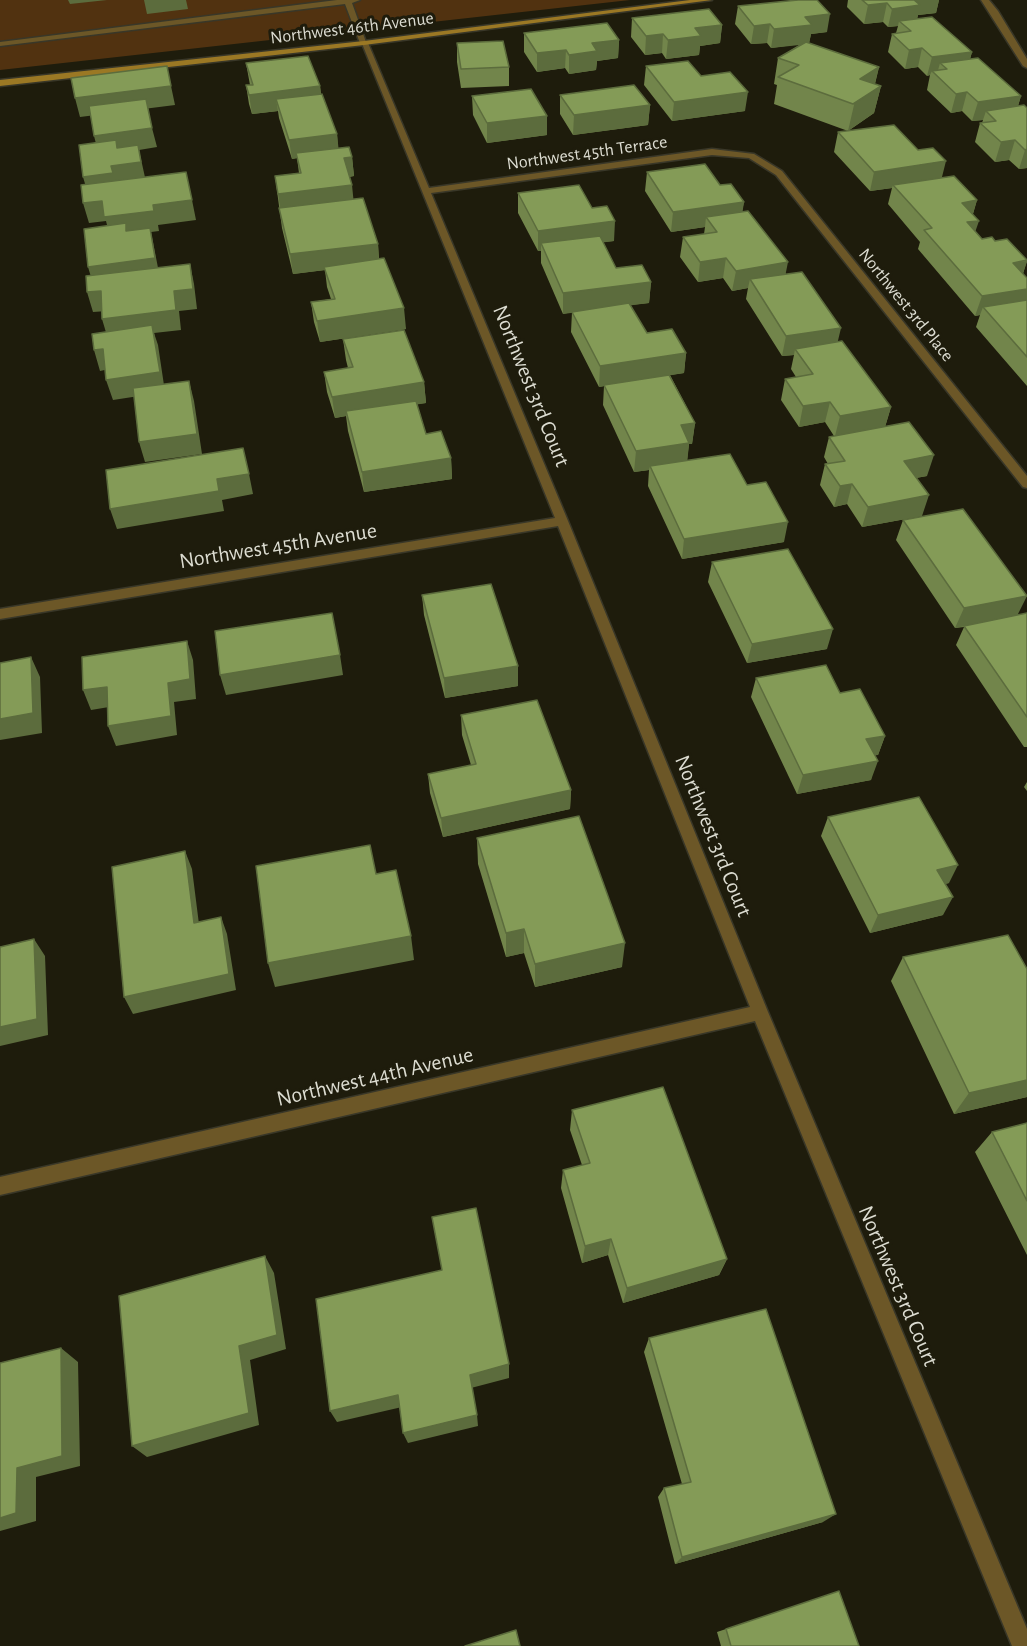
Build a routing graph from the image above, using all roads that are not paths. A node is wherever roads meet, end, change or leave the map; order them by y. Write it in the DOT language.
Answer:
graph roads {
  1 [pos="350,0"];
  2 [pos="708,0"];
  3 [pos="985,0"];
  4 [pos="364,43"];
  5 [pos="0,44"];
  6 [pos="1027,66"];
  7 [pos="0,83"];
  8 [pos="751,156"];
  9 [pos="427,191"];
  10 [pos="1027,484"];
  11 [pos="562,521"];
  12 [pos="0,614"];
  13 [pos="760,1012"];
  14 [pos="0,1186"];
  15 [pos="1023,1646"];
  1 -- 4 [label="street, Northwest 3rd Court"];
  1 -- 5 [label="street"];
  2 -- 4 [label="street, Northwest 46th Avenue"];
  3 -- 6 [label="street"];
  4 -- 7 [label="street, Northwest 46th Avenue"];
  4 -- 9 [label="street, Northwest 3rd Court"];
  8 -- 9 [label="street, Northwest 45th Terrace"];
  8 -- 10 [label="street, Northwest 3rd Place"];
  9 -- 11 [label="street, Northwest 3rd Court"];
  11 -- 12 [label="street, Northwest 45th Avenue"];
  11 -- 13 [label="street, Northwest 3rd Court"];
  13 -- 14 [label="street, Northwest 44th Avenue"];
  13 -- 15 [label="street, Northwest 3rd Court"];
}
